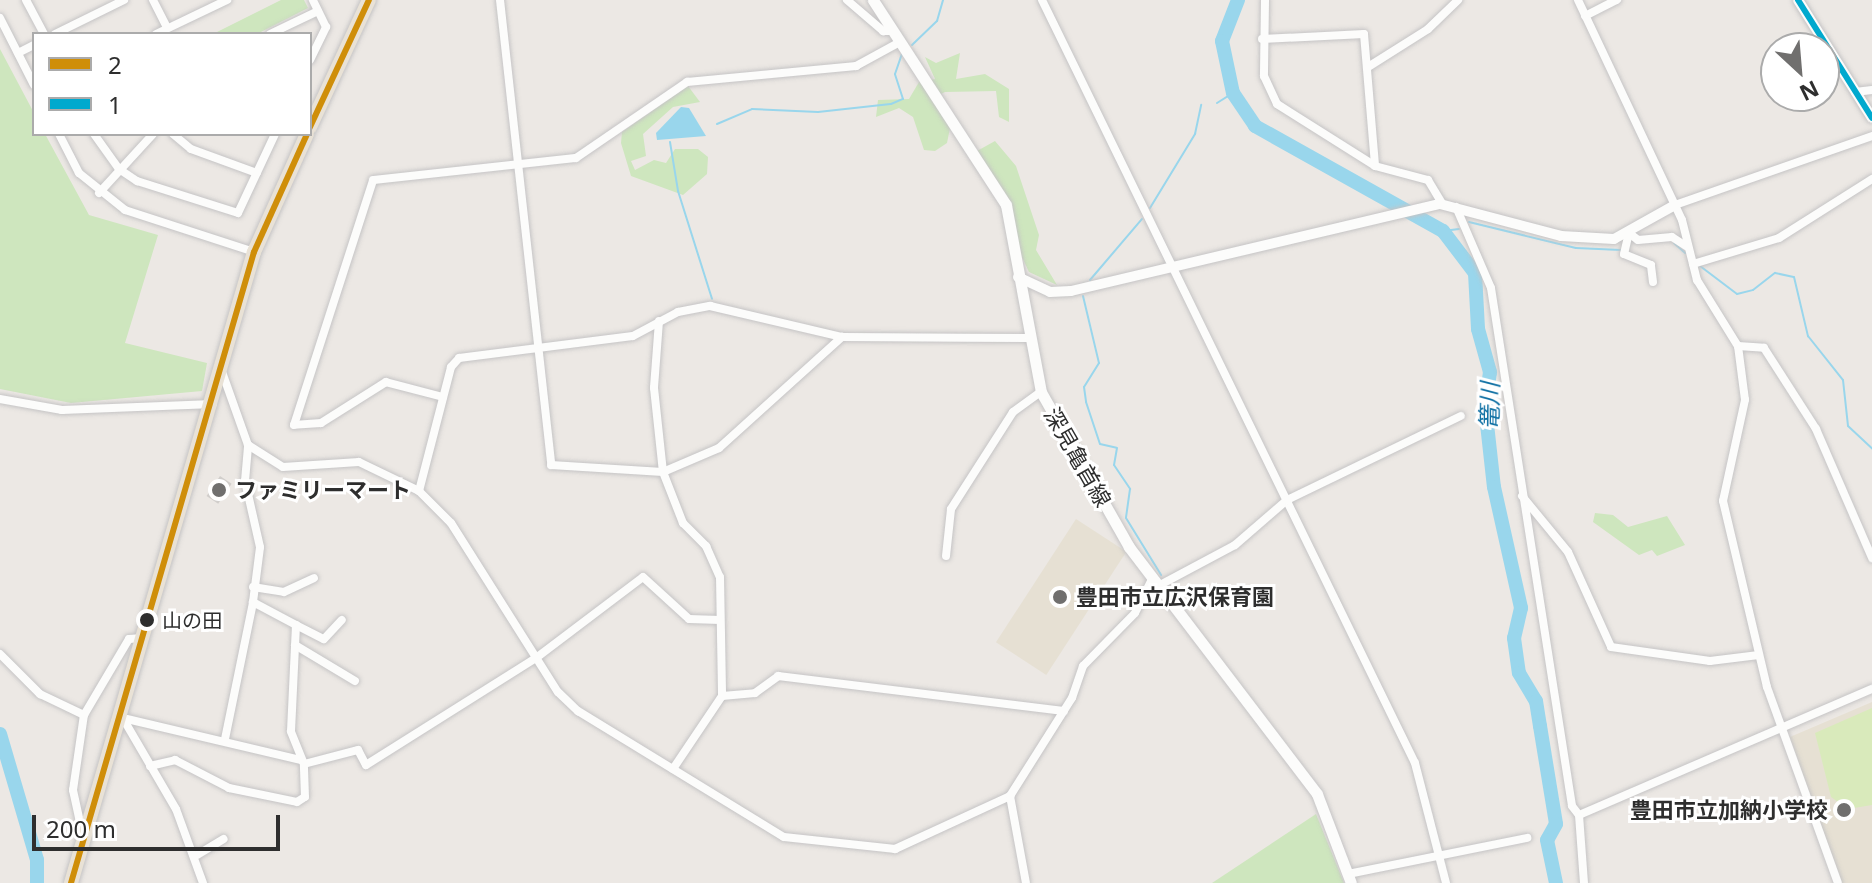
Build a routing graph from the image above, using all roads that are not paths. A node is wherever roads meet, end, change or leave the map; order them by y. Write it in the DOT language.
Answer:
graph roads {
  1 [pos="26,0"];
  2 [pos="124,0"];
  3 [pos="153,0"];
  4 [pos="227,0"];
  5 [pos="313,0"];
  6 [pos="369,0"];
  7 [pos="500,0"];
  8 [pos="847,0"];
  9 [pos="873,0"];
  10 [pos="1042,0"];
  11 [pos="1265,0"];
  12 [pos="1458,0"];
  13 [pos="1578,0"];
  14 [pos="1617,0"];
  15 [pos="1798,0"];
  16 [pos="318,11"];
  17 [pos="1585,16"];
  18 [pos="0,18"];
  19 [pos="167,28"];
  20 [pos="893,31"];
  21 [pos="43,32"];
  22 [pos="59,32"];
  23 [pos="160,32"];
  24 [pos="274,32"];
  25 [pos="1262,39"];
  26 [pos="900,42"];
  27 [pos="32,46"];
  28 [pos="18,53"];
  29 [pos="312,56"];
  30 [pos="1368,67"];
  31 [pos="32,81"];
  32 [pos="1872,90"];
  33 [pos="1855,92"];
  34 [pos="1872,118"];
  35 [pos="312,123"];
  36 [pos="60,136"];
  37 [pos="95,136"];
  38 [pos="151,136"];
  39 [pos="175,136"];
  40 [pos="274,136"];
  41 [pos="306,136"];
  42 [pos="1872,136"];
  43 [pos="515,162"];
  44 [pos="1375,166"];
  45 [pos="119,169"];
  46 [pos="257,173"];
  47 [pos="1872,179"];
  48 [pos="99,193"];
  49 [pos="1441,205"];
  50 [pos="1675,205"];
  51 [pos="1456,207"];
  52 [pos="1629,233"];
  53 [pos="1687,247"];
  54 [pos="254,252"];
  55 [pos="1693,264"];
  56 [pos="1172,266"];
  57 [pos="1018,277"];
  58 [pos="1653,282"];
  59 [pos="659,321"];
  60 [pos="842,337"];
  61 [pos="1029,338"];
  62 [pos="1738,346"];
  63 [pos="538,350"];
  64 [pos="222,372"];
  65 [pos="1041,392"];
  66 [pos="443,397"];
  67 [pos="0,399"];
  68 [pos="213,404"];
  69 [pos="1461,416"];
  70 [pos="248,445"];
  71 [pos="663,472"];
  72 [pos="419,491"];
  73 [pos="1522,496"];
  74 [pos="1287,500"];
  75 [pos="946,556"];
  76 [pos="1872,558"];
  77 [pos="314,578"];
  78 [pos="1156,581"];
  79 [pos="253,587"];
  80 [pos="253,602"];
  81 [pos="342,620"];
  82 [pos="720,620"];
  83 [pos="296,625"];
  84 [pos="143,638"];
  85 [pos="295,645"];
  86 [pos="0,654"];
  87 [pos="1759,655"];
  88 [pos="536,658"];
  89 [pos="355,681"];
  90 [pos="1872,689"];
  91 [pos="722,696"];
  92 [pos="1064,711"];
  93 [pos="84,715"];
  94 [pos="124,717"];
  95 [pos="1781,728"];
  96 [pos="225,739"];
  97 [pos="304,764"];
  98 [pos="150,766"];
  99 [pos="673,769"];
  100 [pos="1010,796"];
  101 [pos="1579,815"];
  102 [pos="83,837"];
  103 [pos="1527,838"];
  104 [pos="224,839"];
  105 [pos="1440,854"];
  106 [pos="197,855"];
  107 [pos="1349,878"];
  108 [pos="71,883"];
  109 [pos="203,883"];
  110 [pos="1026,883"];
  111 [pos="1446,883"];
  112 [pos="1584,883"];
  113 [pos="1838,883"];
  1 -- 21 [label="street"];
  2 -- 22 [label="street"];
  3 -- 19 [label="street"];
  4 -- 19 [label="street"];
  5 -- 16 [label="street"];
  6 -- 35 [label="highway"];
  7 -- 43 [label="street"];
  8 -- 20 [label="street"];
  9 -- 20 [label="main road, 深見亀首線"];
  10 -- 56 [label="street"];
  11 -- 25 [label="street"];
  12 -- 30 [label="street"];
  13 -- 17 [label="street"];
  14 -- 17 [label="street"];
  15 -- 33 [label="street"];
  16 -- 24 [label="street"];
  16 -- 29 [label="street"];
  17 -- 50 [label="street"];
  18 -- 28 [label="street"];
  19 -- 23 [label="street"];
  20 -- 26 [label="main road, 深見亀首線"];
  25 -- 30 [label="street"];
  25 -- 44 [label="street"];
  26 -- 43 [label="street"];
  26 -- 57 [label="main road, 深見亀首線"];
  27 -- 28 [label="street"];
  28 -- 31 [label="street"];
  30 -- 44 [label="street"];
  32 -- 33 [label="street"];
  33 -- 34 [label="street"];
  36 -- 48 [label="street"];
  37 -- 45 [label="street"];
  38 -- 45 [label="street"];
  39 -- 46 [label="street"];
  40 -- 46 [label="street"];
  41 -- 54 [label="highway"];
  42 -- 50 [label="street"];
  43 -- 63 [label="street"];
  43 -- 66 [label="street"];
  44 -- 49 [label="street"];
  45 -- 46 [label="street"];
  45 -- 48 [label="street"];
  47 -- 55 [label="street"];
  48 -- 54 [label="street"];
  49 -- 51 [label="street"];
  49 -- 56 [label="street"];
  50 -- 52 [label="street"];
  50 -- 53 [label="street"];
  51 -- 52 [label="street"];
  51 -- 73 [label="street"];
  52 -- 53 [label="street"];
  52 -- 58 [label="street"];
  53 -- 55 [label="street"];
  54 -- 64 [label="highway"];
  55 -- 62 [label="street"];
  56 -- 57 [label="street"];
  56 -- 74 [label="street"];
  57 -- 61 [label="main road, 深見亀首線"];
  59 -- 60 [label="street"];
  59 -- 63 [label="street"];
  59 -- 71 [label="street"];
  60 -- 61 [label="street"];
  60 -- 71 [label="street"];
  61 -- 65 [label="main road, 深見亀首線"];
  62 -- 76 [label="street"];
  62 -- 87 [label="street"];
  63 -- 66 [label="street"];
  63 -- 71 [label="street"];
  64 -- 68 [label="highway"];
  64 -- 70 [label="street"];
  65 -- 75 [label="street"];
  65 -- 78 [label="main road, 深見亀首線"];
  66 -- 72 [label="street"];
  67 -- 68 [label="street"];
  68 -- 84 [label="highway"];
  69 -- 74 [label="street"];
  70 -- 72 [label="street"];
  70 -- 79 [label="street"];
  71 -- 82 [label="street"];
  72 -- 88 [label="street"];
  73 -- 87 [label="street"];
  73 -- 101 [label="street"];
  74 -- 78 [label="street"];
  74 -- 105 [label="street"];
  77 -- 79 [label="street"];
  78 -- 92 [label="street"];
  78 -- 107 [label="main road, 深見亀首線"];
  79 -- 80 [label="street"];
  80 -- 83 [label="street"];
  80 -- 96 [label="street"];
  81 -- 83 [label="street"];
  82 -- 88 [label="street"];
  82 -- 91 [label="street"];
  83 -- 85 [label="street"];
  84 -- 93 [label="street"];
  84 -- 94 [label="highway"];
  85 -- 89 [label="street"];
  85 -- 97 [label="street"];
  86 -- 93 [label="street"];
  87 -- 95 [label="street"];
  88 -- 97 [label="street"];
  88 -- 99 [label="street"];
  90 -- 95 [label="street"];
  91 -- 92 [label="street"];
  91 -- 99 [label="street"];
  92 -- 100 [label="street"];
  93 -- 102 [label="street"];
  94 -- 96 [label="street"];
  94 -- 98 [label="street"];
  94 -- 102 [label="highway"];
  95 -- 101 [label="street"];
  95 -- 113 [label="street"];
  96 -- 97 [label="street"];
  97 -- 98 [label="street"];
  98 -- 106 [label="street"];
  99 -- 100 [label="street"];
  100 -- 110 [label="street"];
  101 -- 112 [label="street"];
  102 -- 108 [label="highway"];
  103 -- 105 [label="street"];
  104 -- 106 [label="street"];
  105 -- 107 [label="street"];
  105 -- 111 [label="street"];
  106 -- 109 [label="street"];
}
